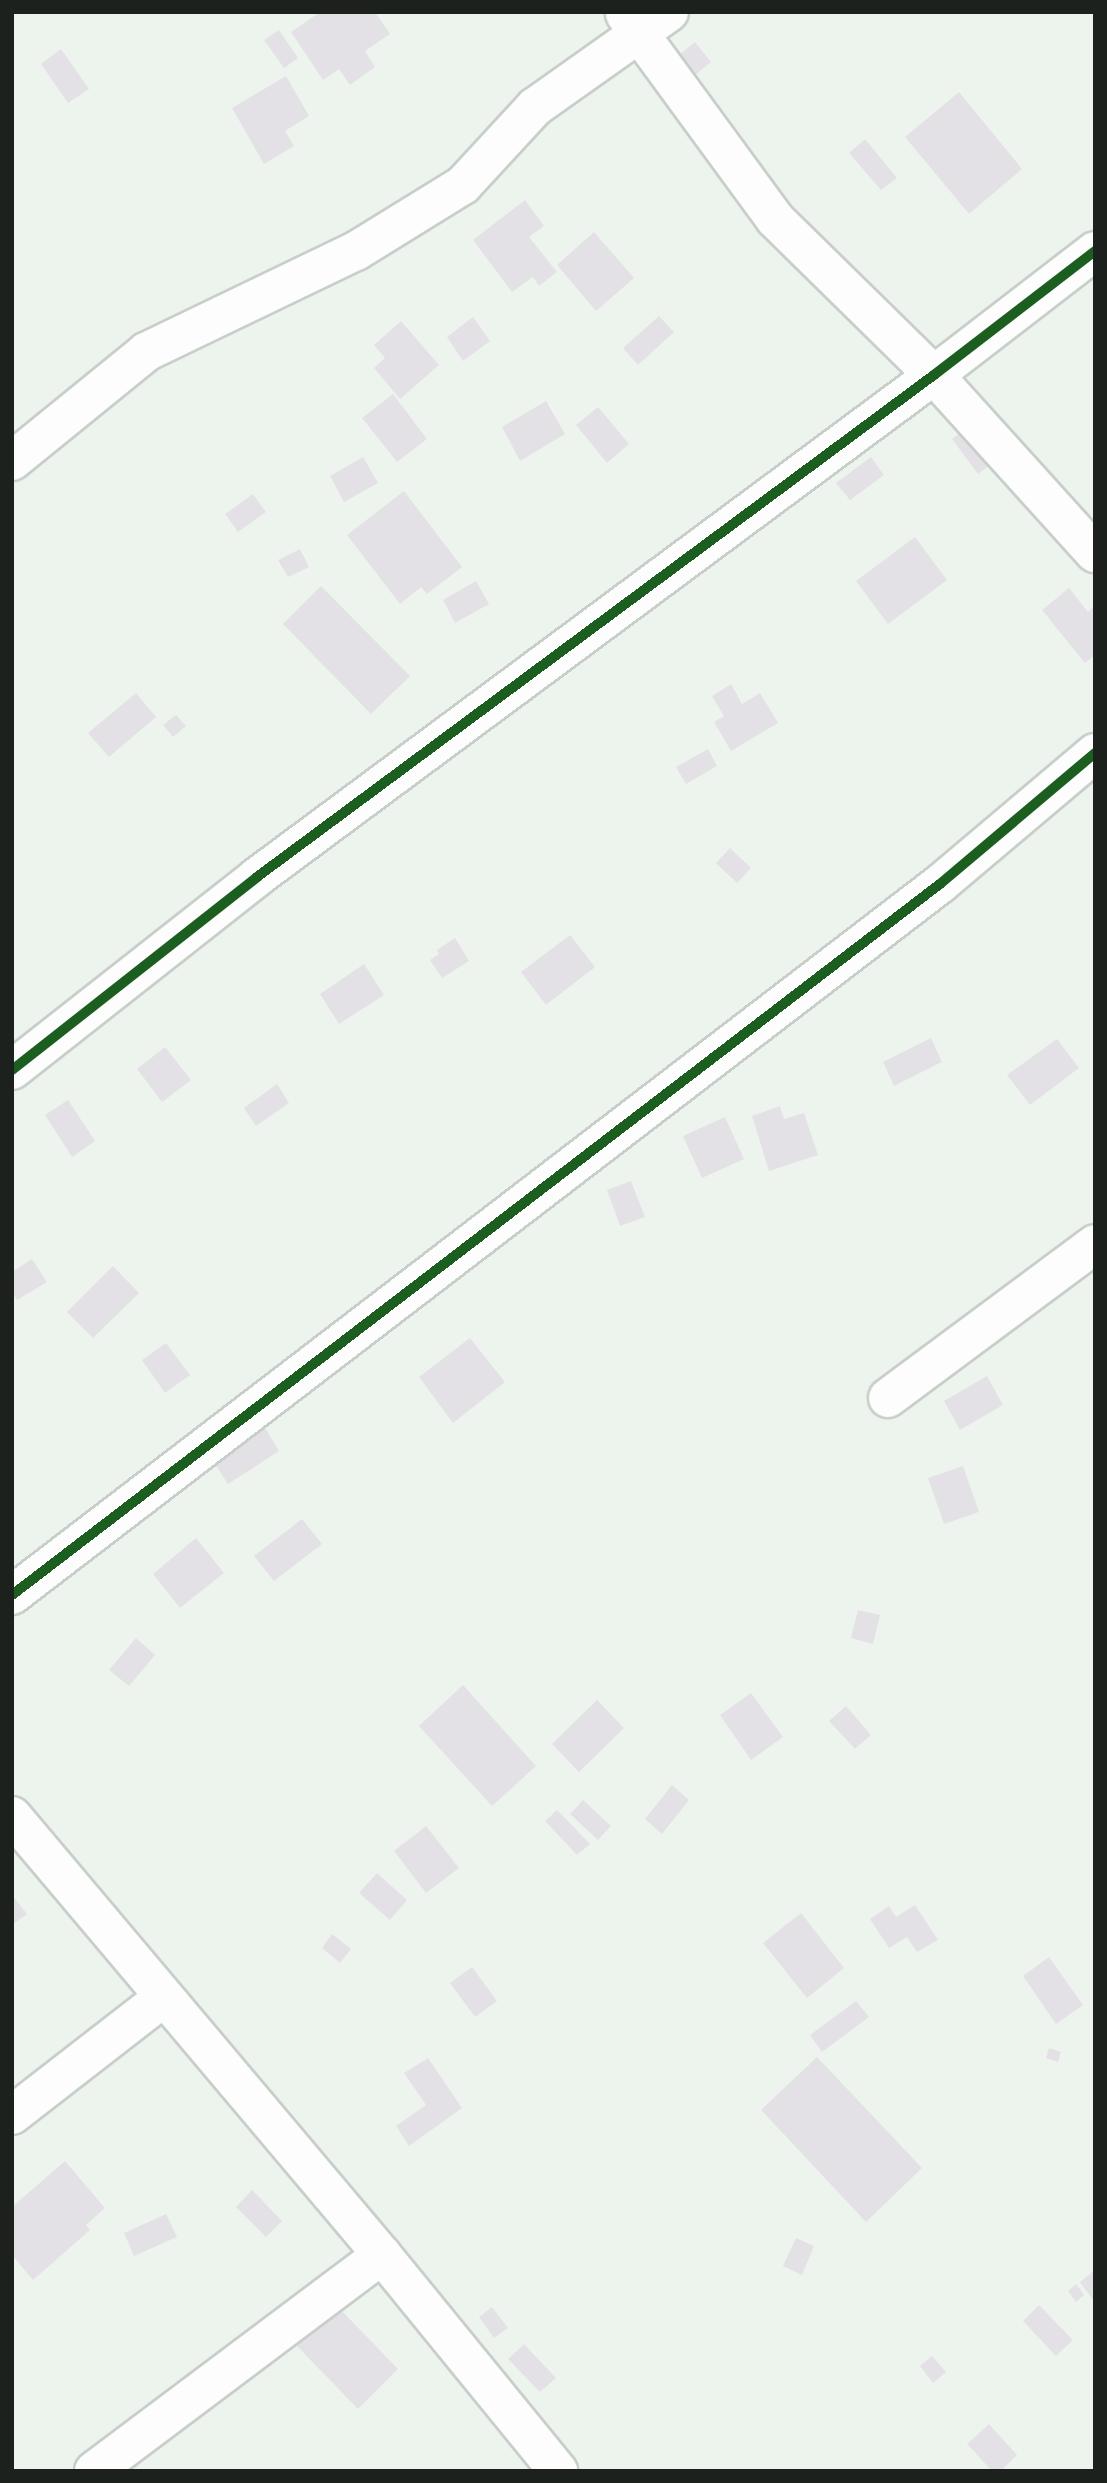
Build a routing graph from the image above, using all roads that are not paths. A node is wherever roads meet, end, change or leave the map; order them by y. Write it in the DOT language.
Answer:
graph roads {
  1 [pos="644,19"];
  2 [pos="1095,251"];
  3 [pos="934,375"];
  4 [pos="12,461"];
  5 [pos="1095,553"];
  6 [pos="1095,753"];
  7 [pos="12,1070"];
  8 [pos="1095,1244"];
  9 [pos="888,1398"];
  10 [pos="12,1595"];
  11 [pos="12,1816"];
  12 [pos="164,1997"];
  13 [pos="12,2115"];
  14 [pos="382,2255"];
  15 [pos="94,2471"];
  16 [pos="558,2471"];
  1 -- 3 [label="street"];
  1 -- 4 [label="street"];
  2 -- 3 [label="street"];
  3 -- 5 [label="street"];
  3 -- 7 [label="street"];
  6 -- 10 [label="street"];
  8 -- 9 [label="street"];
  11 -- 12 [label="street"];
  12 -- 13 [label="street"];
  12 -- 14 [label="street"];
  14 -- 15 [label="street"];
  14 -- 16 [label="street"];
}
